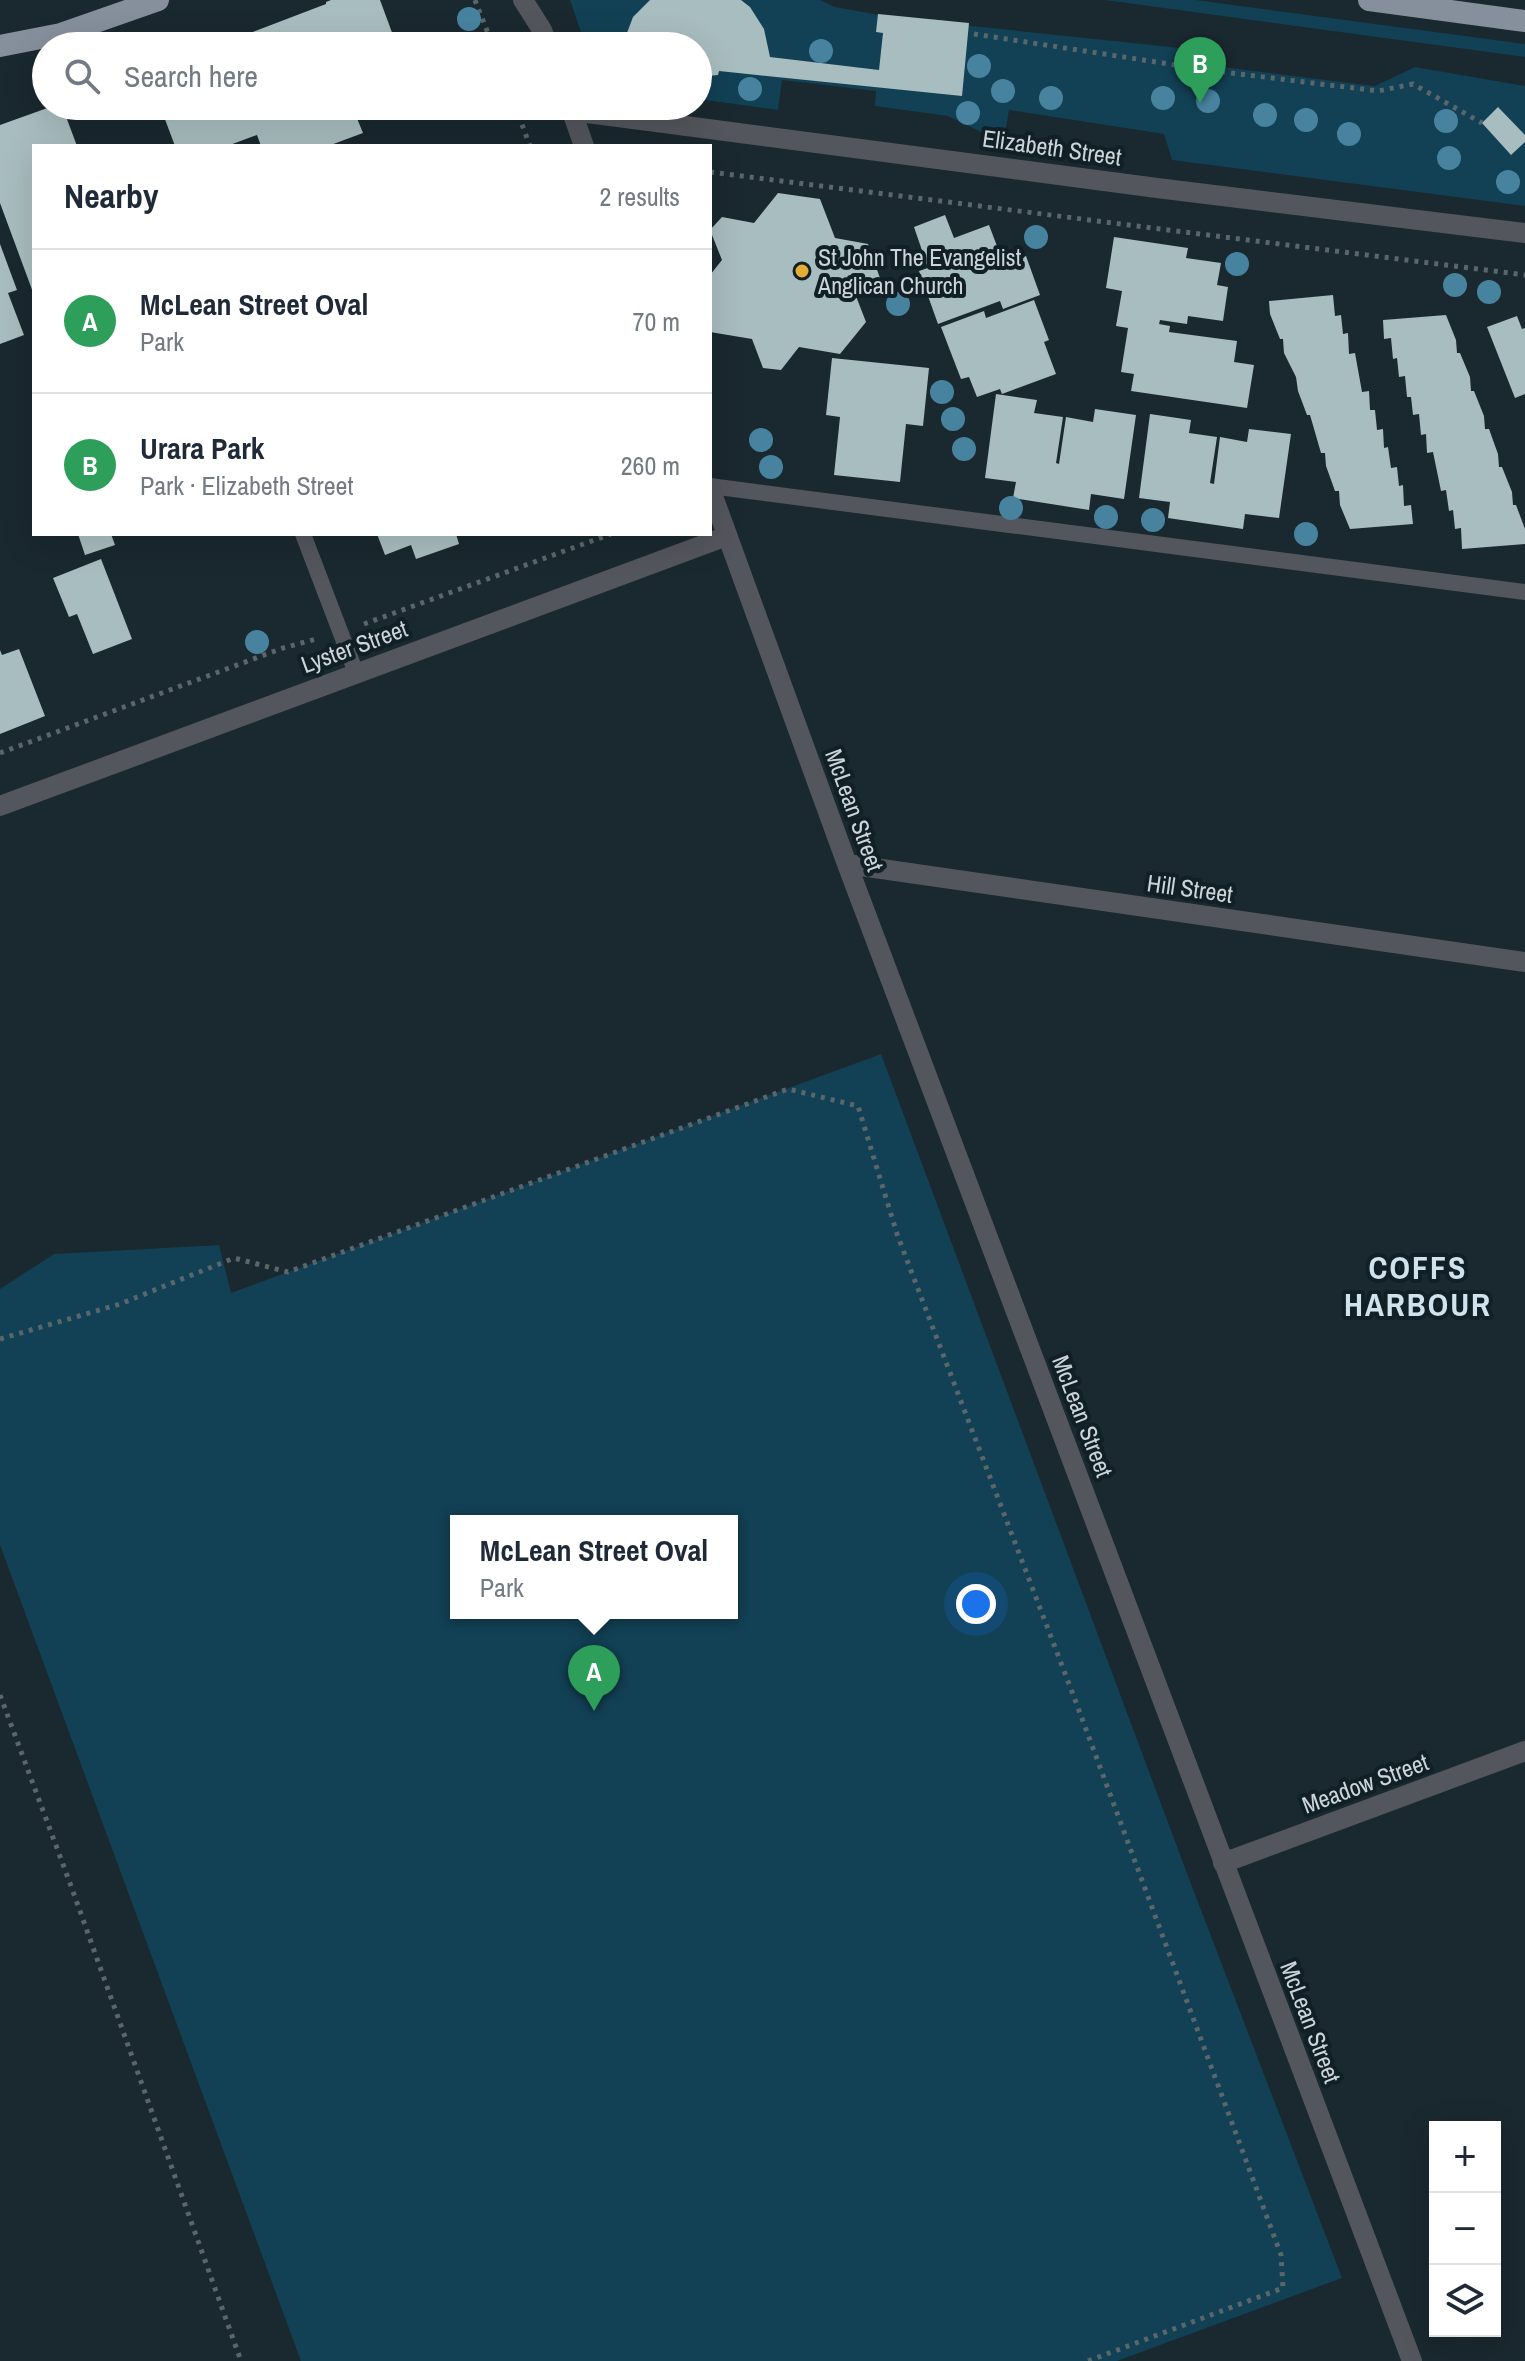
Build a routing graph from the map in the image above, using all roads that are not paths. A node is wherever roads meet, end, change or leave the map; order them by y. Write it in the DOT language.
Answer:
graph roads {
  1 [pos="158,0"];
  2 [pos="523,0"];
  3 [pos="542,0"];
  4 [pos="1369,0"];
  5 [pos="1525,21"];
  6 [pos="67,32"];
  7 [pos="542,32"];
  8 [pos="545,32"];
  9 [pos="32,40"];
  10 [pos="0,46"];
  11 [pos="575,120"];
  12 [pos="653,120"];
  13 [pos="583,144"];
  14 [pos="1525,233"];
  15 [pos="712,487"];
  16 [pos="712,493"];
  17 [pos="304,536"];
  18 [pos="727,536"];
  19 [pos="1525,592"];
  20 [pos="356,673"];
  21 [pos="0,806"];
  22 [pos="847,864"];
  23 [pos="1525,962"];
  24 [pos="1525,1751"];
  25 [pos="1223,1863"];
  26 [pos="1412,2361"];
  1 -- 6 [label="highway"];
  2 -- 7 [label="street"];
  3 -- 8 [label="street"];
  4 -- 5 [label="highway"];
  9 -- 10 [label="highway"];
  11 -- 13 [label="street"];
  12 -- 14 [label="street, Elizabeth Street"];
  15 -- 19 [label="lane"];
  16 -- 18 [label="street, McLean Street"];
  17 -- 20 [label="lane"];
  18 -- 20 [label="street, Lyster Street"];
  18 -- 22 [label="street, McLean Street"];
  20 -- 21 [label="street, Lyster Street"];
  22 -- 23 [label="street, Hill Street"];
  22 -- 25 [label="street, McLean Street"];
  24 -- 25 [label="street, Meadow Street"];
  25 -- 26 [label="street, McLean Street"];
}
